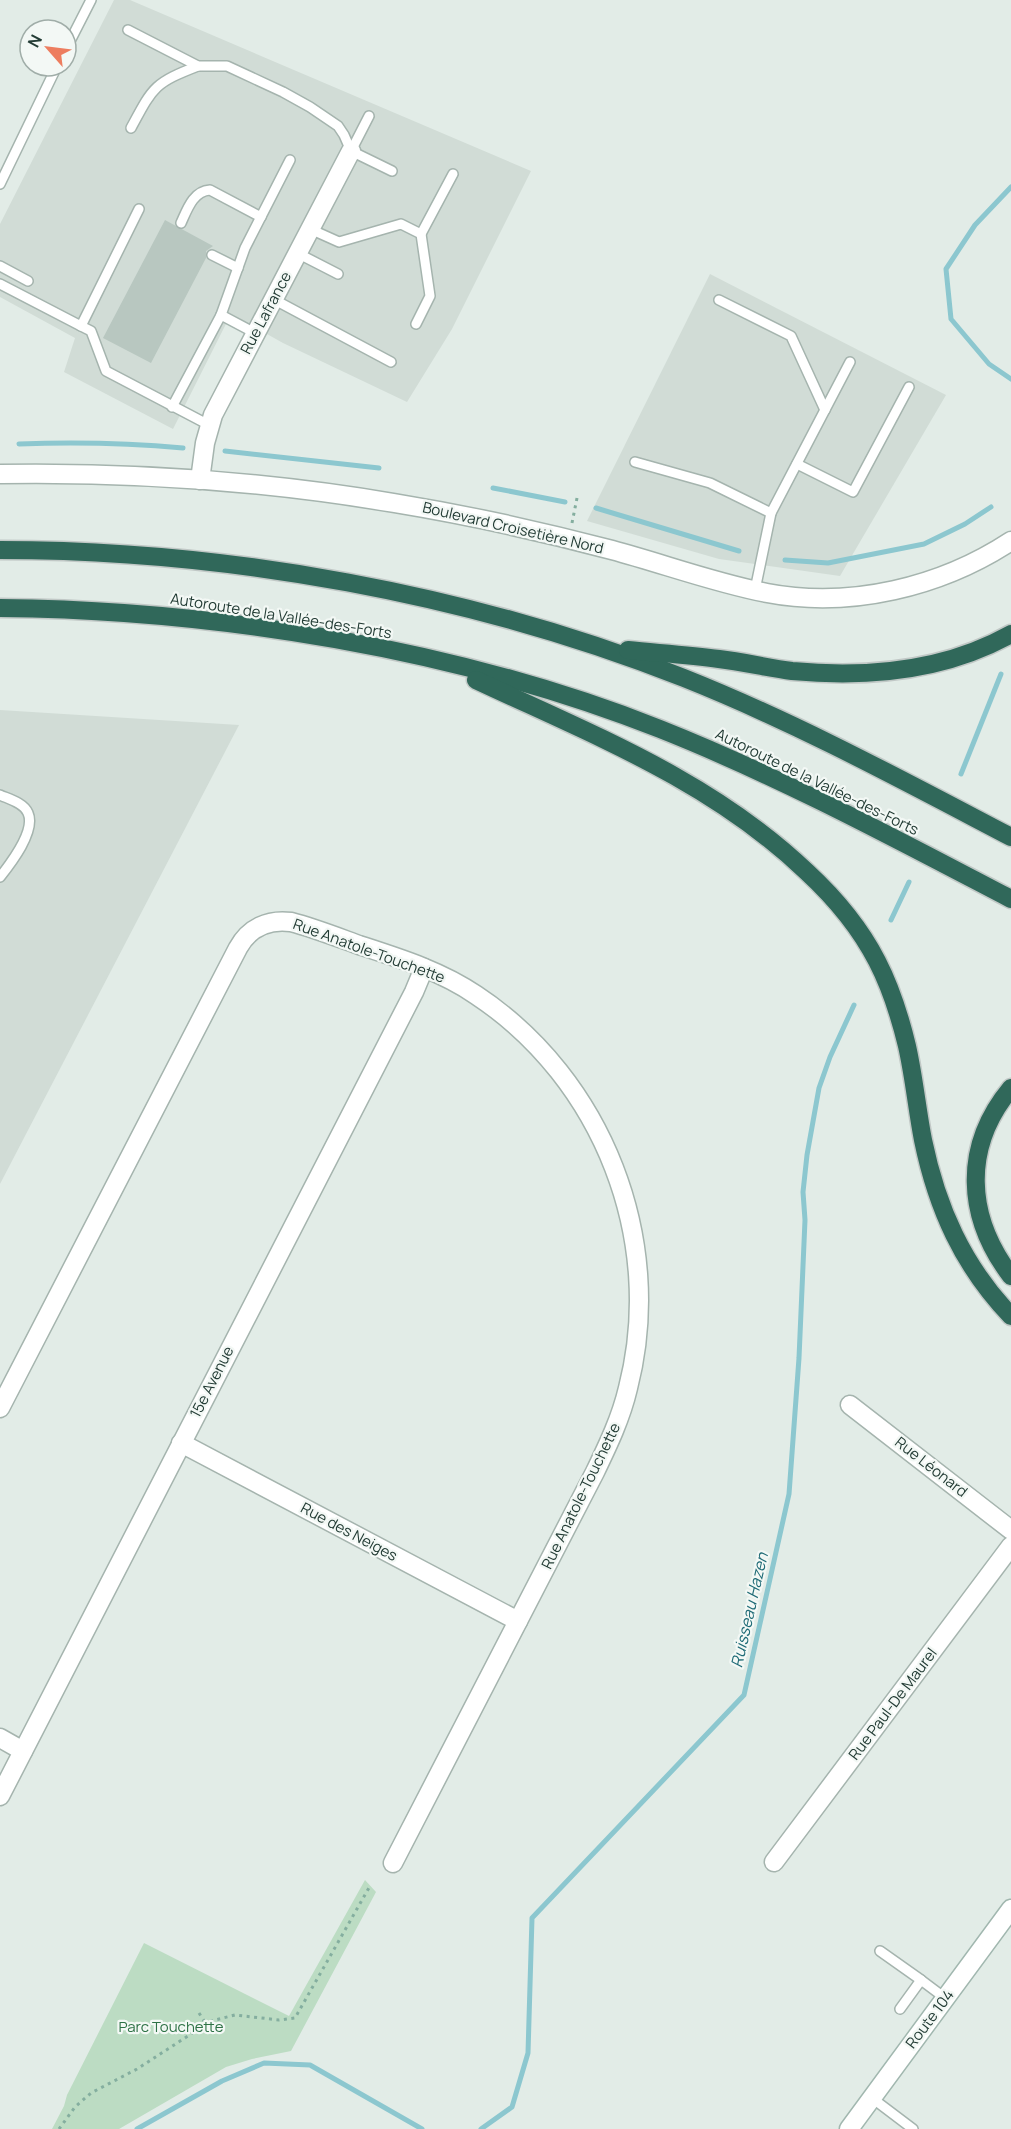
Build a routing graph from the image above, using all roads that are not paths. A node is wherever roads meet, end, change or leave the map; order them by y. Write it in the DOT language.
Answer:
graph roads {
  1 [pos="91,0"];
  2 [pos="78,25"];
  3 [pos="128,30"];
  4 [pos="198,66"];
  5 [pos="51,78"];
  6 [pos="369,116"];
  7 [pos="131,128"];
  8 [pos="351,151"];
  9 [pos="290,160"];
  10 [pos="392,171"];
  11 [pos="453,174"];
  12 [pos="0,184"];
  13 [pos="139,209"];
  14 [pos="261,217"];
  15 [pos="181,223"];
  16 [pos="310,229"];
  17 [pos="421,234"];
  18 [pos="297,253"];
  19 [pos="212,255"];
  20 [pos="0,266"];
  21 [pos="238,268"];
  22 [pos="338,274"];
  23 [pos="28,281"];
  24 [pos="0,284"];
  25 [pos="273,299"];
  26 [pos="719,300"];
  27 [pos="221,315"];
  28 [pos="416,324"];
  29 [pos="81,326"];
  30 [pos="255,333"];
  31 [pos="391,362"];
  32 [pos="850,362"];
  33 [pos="909,387"];
  34 [pos="172,406"];
  35 [pos="825,410"];
  36 [pos="209,425"];
  37 [pos="635,462"];
  38 [pos="797,464"];
  39 [pos="0,474"];
  40 [pos="200,480"];
  41 [pos="771,513"];
  42 [pos="1011,541"];
  43 [pos="0,550"];
  44 [pos="755,590"];
  45 [pos="0,608"];
  46 [pos="1011,634"];
  47 [pos="594,647"];
  48 [pos="436,661"];
  49 [pos="0,795"];
  50 [pos="1011,837"];
  51 [pos="0,877"];
  52 [pos="1011,899"];
  53 [pos="424,968"];
  54 [pos="1011,1088"];
  55 [pos="1011,1276"];
  56 [pos="1011,1316"];
  57 [pos="850,1405"];
  58 [pos="0,1408"];
  59 [pos="181,1443"];
  60 [pos="1011,1530"];
  61 [pos="1011,1546"];
  62 [pos="518,1621"];
  63 [pos="0,1738"];
  64 [pos="23,1751"];
  65 [pos="0,1796"];
  66 [pos="774,1862"];
  67 [pos="393,1863"];
  68 [pos="1011,1910"];
  69 [pos="880,1951"];
  70 [pos="921,1980"];
  71 [pos="945,1998"];
  72 [pos="900,2009"];
  73 [pos="872,2098"];
  74 [pos="849,2129"];
  75 [pos="913,2129"];
  1 -- 2 [label="lane"];
  3 -- 4 [label="lane"];
  4 -- 7 [label="lane"];
  4 -- 8 [label="lane"];
  5 -- 12 [label="lane"];
  6 -- 8 [label="lane"];
  8 -- 10 [label="lane"];
  8 -- 16 [label="street, Rue Lafrance"];
  9 -- 14 [label="lane"];
  11 -- 17 [label="lane"];
  13 -- 29 [label="lane"];
  14 -- 15 [label="lane"];
  14 -- 21 [label="lane"];
  16 -- 17 [label="lane"];
  16 -- 18 [label="street, Rue Lafrance"];
  17 -- 28 [label="lane"];
  18 -- 22 [label="lane"];
  18 -- 25 [label="street, Rue Lafrance"];
  19 -- 21 [label="lane"];
  20 -- 23 [label="lane"];
  21 -- 27 [label="lane"];
  24 -- 29 [label="lane"];
  25 -- 30 [label="street, Rue Lafrance"];
  25 -- 31 [label="lane"];
  26 -- 35 [label="lane"];
  27 -- 30 [label="lane"];
  27 -- 34 [label="lane"];
  29 -- 34 [label="lane"];
  30 -- 36 [label="street, Rue Lafrance"];
  32 -- 35 [label="lane"];
  33 -- 38 [label="lane"];
  34 -- 36 [label="lane"];
  35 -- 38 [label="lane"];
  36 -- 40 [label="street, Rue Lafrance"];
  37 -- 41 [label="lane"];
  38 -- 41 [label="lane"];
  39 -- 40 [label="street, Boulevard Croisetière Nord"];
  40 -- 44 [label="street, Boulevard Croisetière Nord"];
  41 -- 44 [label="lane"];
  42 -- 44 [label="street, Boulevard Croisetière Nord"];
  43 -- 47 [label="highway"];
  45 -- 48 [label="highway, Autoroute de la Vallée-des-Forts"];
  46 -- 47 [label="highway"];
  47 -- 50 [label="highway"];
  48 -- 52 [label="highway, Autoroute de la Vallée-des-Forts"];
  48 -- 56 [label="highway"];
  49 -- 51 [label="lane"];
  53 -- 58 [label="street, Rue Anatole-Touchette"];
  53 -- 59 [label="street, 15e Avenue"];
  53 -- 62 [label="street, Rue Anatole-Touchette"];
  54 -- 55 [label="highway"];
  57 -- 60 [label="street, Rue Léonard"];
  59 -- 62 [label="street, Rue des Neiges"];
  59 -- 64 [label="street, 15e Avenue"];
  61 -- 66 [label="street, Rue Paul-De Maurel"];
  62 -- 67 [label="street, Rue Anatole-Touchette"];
  63 -- 64 [label="street"];
  64 -- 65 [label="street, 15e Avenue"];
  68 -- 71 [label="street, Route 104"];
  69 -- 70 [label="lane"];
  70 -- 71 [label="lane"];
  70 -- 72 [label="lane"];
  71 -- 73 [label="street, Route 104"];
  73 -- 74 [label="street, Route 104"];
  73 -- 75 [label="lane"];
}
